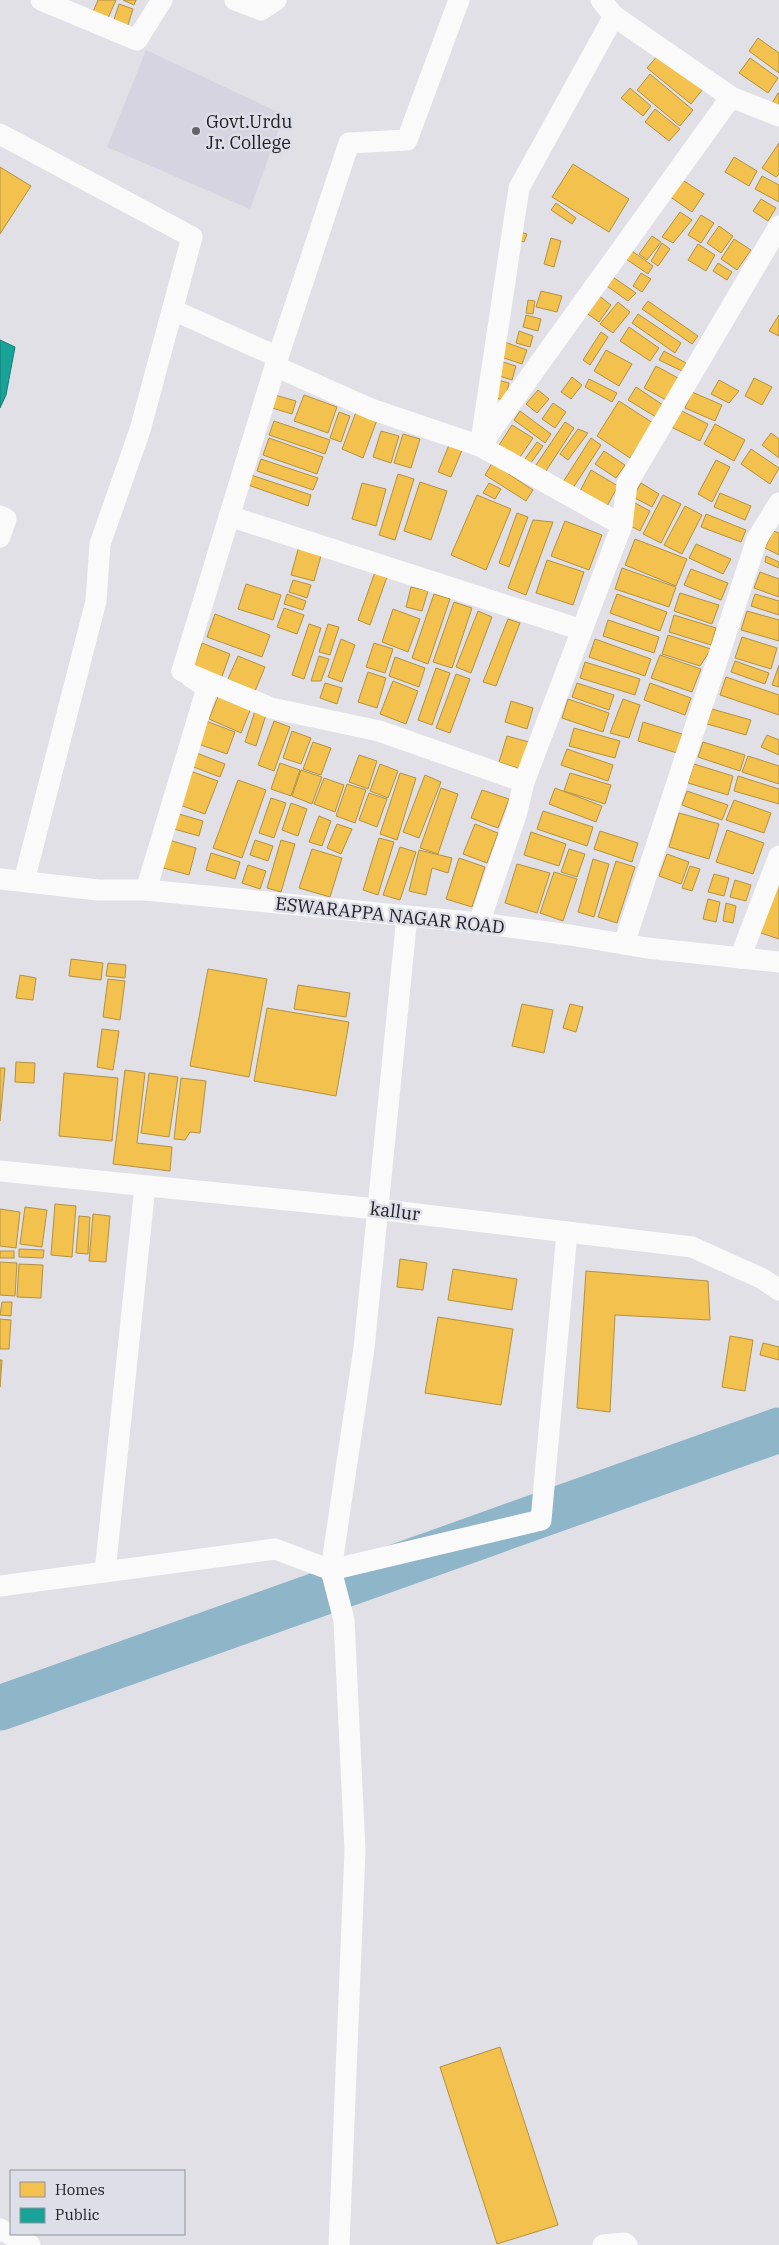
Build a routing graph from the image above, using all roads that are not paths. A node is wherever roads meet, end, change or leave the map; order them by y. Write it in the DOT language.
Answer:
graph roads {
  1 [pos="41,0"];
  2 [pos="162,0"];
  3 [pos="235,0"];
  4 [pos="276,0"];
  5 [pos="459,0"];
  6 [pos="607,8"];
  7 [pos="731,97"];
  8 [pos="779,116"];
  9 [pos="0,134"];
  10 [pos="779,226"];
  11 [pos="173,310"];
  12 [pos="277,362"];
  13 [pos="480,446"];
  14 [pos="779,502"];
  15 [pos="0,516"];
  16 [pos="229,516"];
  17 [pos="622,526"];
  18 [pos="0,537"];
  19 [pos="582,630"];
  20 [pos="182,671"];
  21 [pos="524,782"];
  22 [pos="779,856"];
  23 [pos="0,879"];
  24 [pos="24,881"];
  25 [pos="146,890"];
  26 [pos="407,916"];
  27 [pos="479,923"];
  28 [pos="624,944"];
  29 [pos="740,958"];
  30 [pos="779,962"];
  31 [pos="0,1171"];
  32 [pos="145,1186"];
  33 [pos="376,1209"];
  34 [pos="568,1232"];
  35 [pos="779,1290"];
  36 [pos="331,1570"];
  37 [pos="105,1572"];
  38 [pos="0,1586"];
  39 [pos="11,2235"];
  40 [pos="30,2245"];
  41 [pos="339,2245"];
  42 [pos="603,2245"];
  43 [pos="627,2245"];
  1 -- 2 [label="street"];
  3 -- 4 [label="street"];
  5 -- 12 [label="street"];
  6 -- 7 [label="street"];
  6 -- 13 [label="street"];
  7 -- 8 [label="street"];
  7 -- 13 [label="street"];
  9 -- 11 [label="street"];
  10 -- 17 [label="street"];
  11 -- 12 [label="street"];
  11 -- 24 [label="street"];
  12 -- 13 [label="street"];
  12 -- 16 [label="street"];
  13 -- 17 [label="street"];
  14 -- 28 [label="street"];
  15 -- 18 [label="street"];
  16 -- 19 [label="street"];
  16 -- 20 [label="street"];
  17 -- 19 [label="street"];
  19 -- 21 [label="street"];
  20 -- 21 [label="street"];
  20 -- 25 [label="street"];
  21 -- 27 [label="street"];
  22 -- 29 [label="street"];
  23 -- 24 [label="street, ESWARAPPA NAGAR ROAD"];
  24 -- 25 [label="street, ESWARAPPA NAGAR ROAD"];
  25 -- 26 [label="street, ESWARAPPA NAGAR ROAD"];
  26 -- 27 [label="street, ESWARAPPA NAGAR ROAD"];
  26 -- 33 [label="street"];
  27 -- 28 [label="street, ESWARAPPA NAGAR ROAD"];
  28 -- 29 [label="street, ESWARAPPA NAGAR ROAD"];
  29 -- 30 [label="street, ESWARAPPA NAGAR ROAD"];
  31 -- 32 [label="street, kallur"];
  32 -- 33 [label="street, kallur"];
  32 -- 37 [label="street"];
  33 -- 34 [label="street, kallur"];
  33 -- 36 [label="street"];
  34 -- 35 [label="street, kallur"];
  34 -- 36 [label="street"];
  36 -- 37 [label="street"];
  36 -- 41 [label="street"];
  37 -- 38 [label="street"];
  39 -- 40 [label="street"];
  42 -- 43 [label="street"];
}
